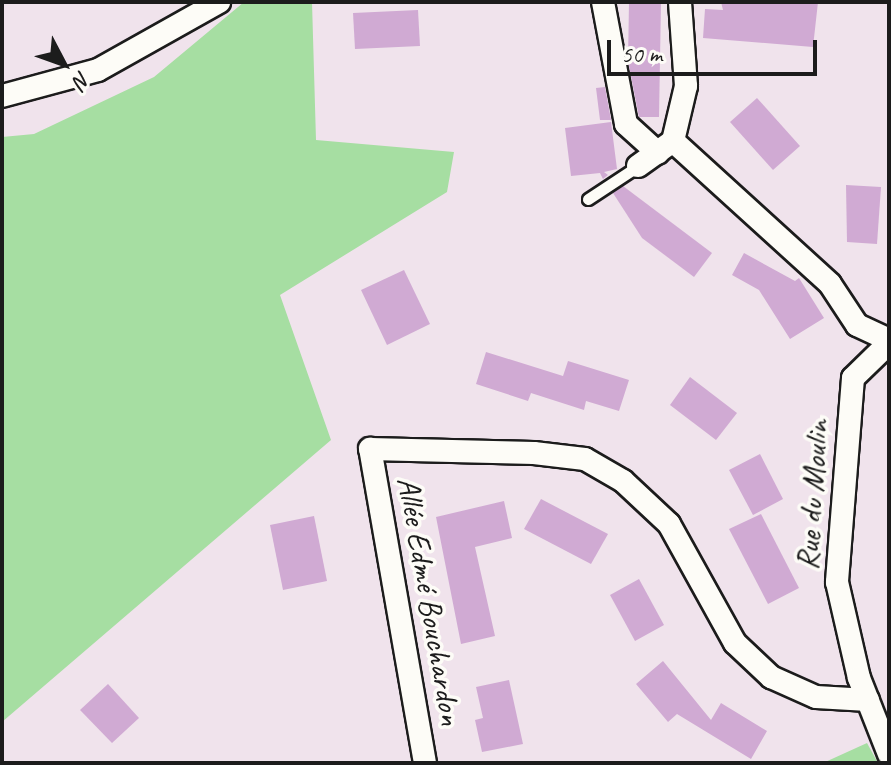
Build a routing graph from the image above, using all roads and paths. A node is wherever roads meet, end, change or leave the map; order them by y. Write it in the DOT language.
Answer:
graph roads {
  1 [pos="219,2"];
  2 [pos="603,2"];
  3 [pos="680,2"];
  4 [pos="2,96"];
  5 [pos="665,147"];
  6 [pos="638,166"];
  7 [pos="588,199"];
  8 [pos="889,342"];
  9 [pos="868,700"];
  10 [pos="889,754"];
  11 [pos="425,763"];
  1 -- 4 [label="street"];
  2 -- 5 [label="street, Rue du Moulin"];
  3 -- 5 [label="street"];
  5 -- 6 [label="street"];
  5 -- 8 [label="street, Rue du Moulin"];
  6 -- 7 [label="lane"];
  8 -- 9 [label="street, Rue du Moulin"];
  9 -- 10 [label="street, Rue du Moulin"];
  9 -- 11 [label="street, Allée Edmé Bouchardon"];
}
